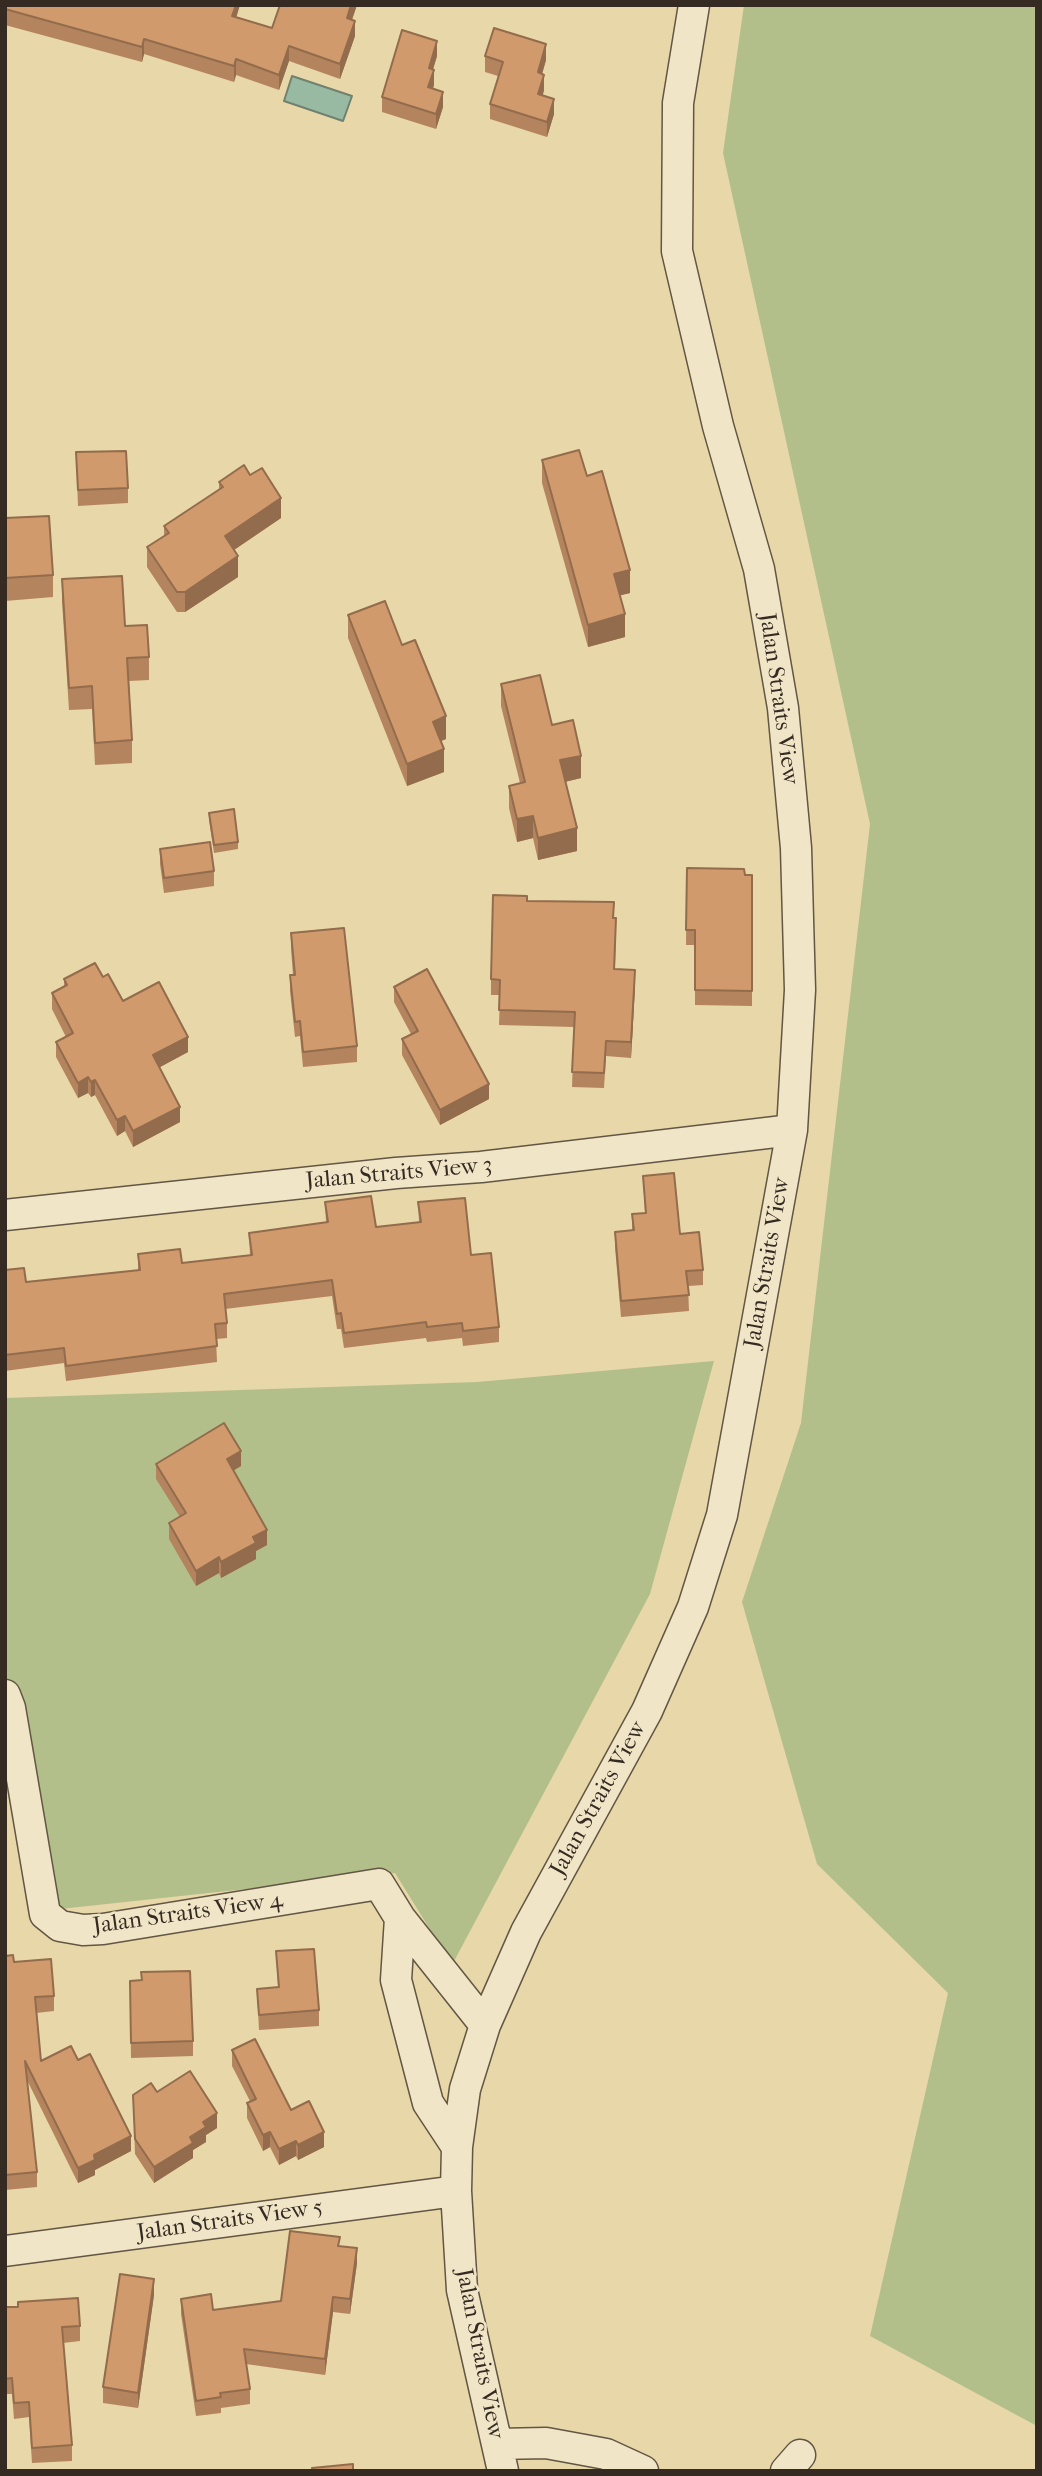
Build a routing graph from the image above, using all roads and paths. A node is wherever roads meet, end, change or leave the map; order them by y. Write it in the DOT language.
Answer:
graph roads {
  1 [pos="694,5"];
  2 [pos="792,1130"];
  3 [pos="5,1215"];
  4 [pos="5,1695"];
  5 [pos="400,1918"];
  6 [pos="485,2025"];
  7 [pos="457,2147"];
  8 [pos="456,2191"];
  9 [pos="5,2251"];
  10 [pos="500,2457"];
  11 [pos="643,2471"];
  1 -- 2 [label="street, Jalan Straits View"];
  2 -- 3 [label="street, Jalan Straits View 3"];
  2 -- 6 [label="street, Jalan Straits View"];
  4 -- 5 [label="street, Jalan Straits View 4"];
  5 -- 6 [label="street, Jalan Straits View 4"];
  5 -- 7 [label="street"];
  6 -- 7 [label="street, Jalan Straits View"];
  7 -- 8 [label="street, Jalan Straits View"];
  8 -- 9 [label="street, Jalan Straits View 5"];
  8 -- 10 [label="street, Jalan Straits View"];
  10 -- 11 [label="street"];
}
